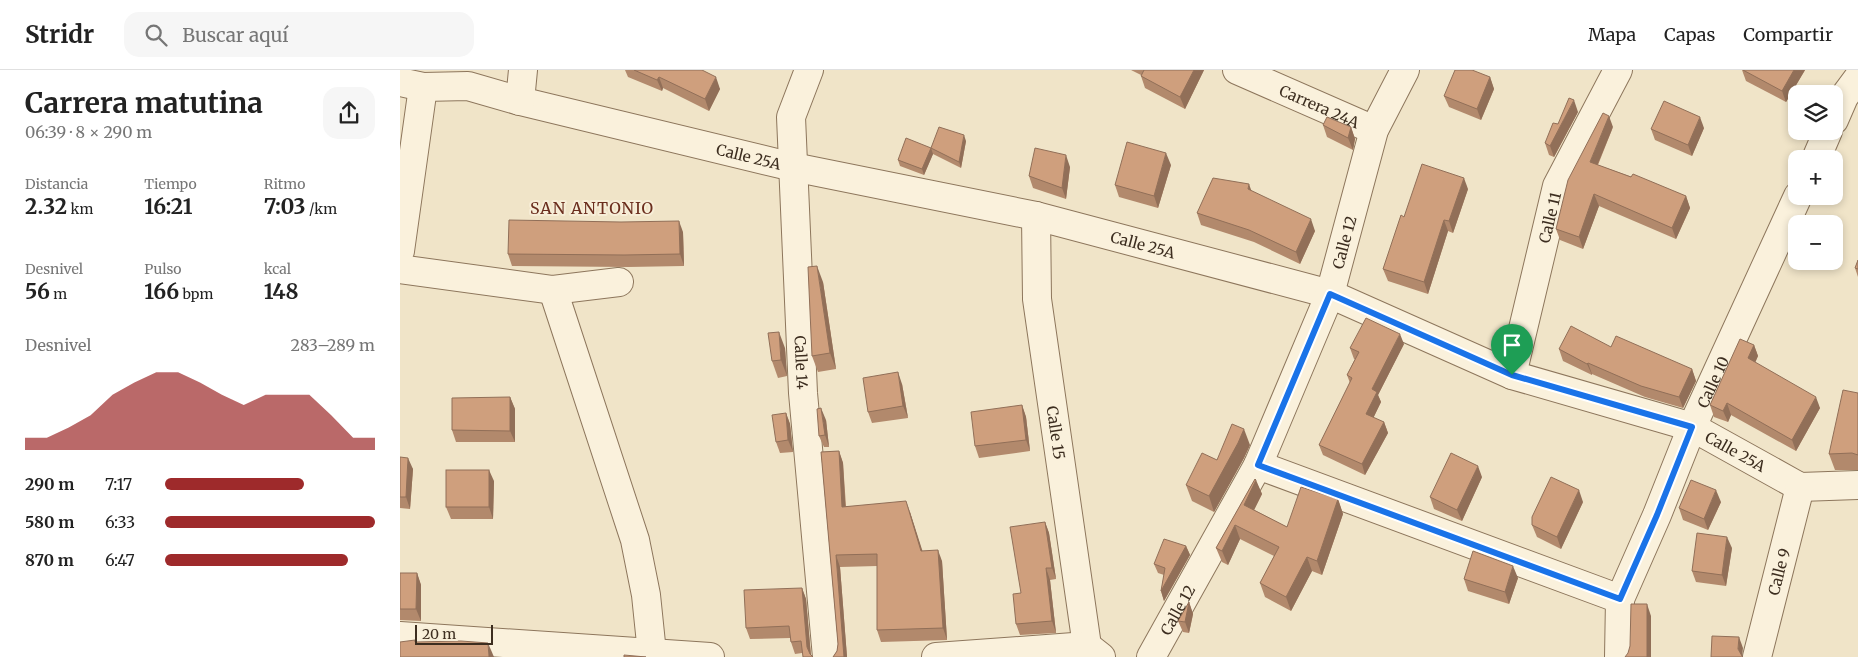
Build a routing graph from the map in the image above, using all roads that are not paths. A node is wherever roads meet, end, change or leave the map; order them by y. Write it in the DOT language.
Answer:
graph roads {
  1 [pos="523,70"];
  2 [pos="809,70"];
  3 [pos="1237,70"];
  4 [pos="1405,70"];
  5 [pos="1618,70"];
  6 [pos="1858,78"];
  7 [pos="411,85"];
  8 [pos="1843,99"];
  9 [pos="520,101"];
  10 [pos="1374,130"];
  11 [pos="793,167"];
  12 [pos="1794,205"];
  13 [pos="1036,216"];
  14 [pos="400,251"];
  15 [pos="400,269"];
  16 [pos="618,282"];
  17 [pos="553,290"];
  18 [pos="1330,294"];
  19 [pos="1512,375"];
  20 [pos="1692,427"];
  21 [pos="1258,465"];
  22 [pos="1858,486"];
  23 [pos="1800,487"];
  24 [pos="1620,599"];
  25 [pos="400,636"];
  26 [pos="1094,652"];
  27 [pos="652,653"];
  28 [pos="1153,655"];
  29 [pos="710,657"];
  30 [pos="827,657"];
  31 [pos="936,657"];
  32 [pos="1619,657"];
  33 [pos="1757,657"];
  1 -- 9 [label="street"];
  2 -- 11 [label="street, Calle 14"];
  3 -- 10 [label="street, Carrera 24A"];
  4 -- 10 [label="street, Calle 12"];
  5 -- 19 [label="street, Calle 11"];
  6 -- 8 [label="street"];
  7 -- 9 [label="street, Calle 25A"];
  7 -- 14 [label="street"];
  9 -- 11 [label="street, Calle 25A"];
  10 -- 18 [label="street, Calle 12"];
  11 -- 13 [label="street, Calle 25A"];
  11 -- 30 [label="street, Calle 14"];
  12 -- 20 [label="street, Calle 10"];
  13 -- 18 [label="street, Calle 25A"];
  13 -- 26 [label="street, Calle 15"];
  15 -- 17 [label="street"];
  16 -- 17 [label="street"];
  17 -- 27 [label="street"];
  18 -- 19 [label="street, Calle 25A"];
  18 -- 21 [label="street, Calle 12"];
  19 -- 20 [label="street, Calle 25A"];
  20 -- 23 [label="street, Calle 25A"];
  20 -- 24 [label="street, Calle 10"];
  21 -- 24 [label="street"];
  21 -- 28 [label="street, Calle 12"];
  22 -- 23 [label="street"];
  23 -- 33 [label="street, Calle 9"];
  24 -- 32 [label="street, Calle 10"];
  25 -- 27 [label="street"];
  26 -- 31 [label="street"];
  27 -- 29 [label="street"];
}
